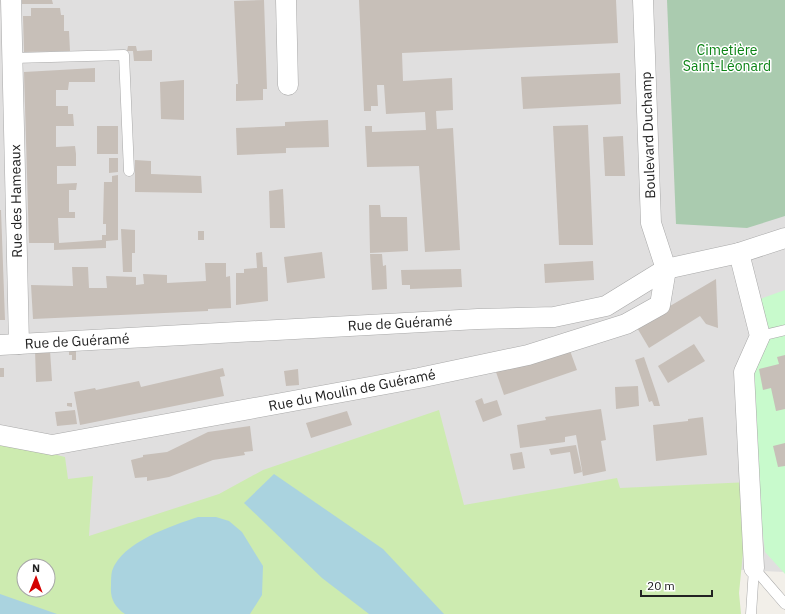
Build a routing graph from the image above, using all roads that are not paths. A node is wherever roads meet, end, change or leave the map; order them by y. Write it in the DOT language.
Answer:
graph roads {
  1 [pos="11,0"];
  2 [pos="286,0"];
  3 [pos="643,0"];
  4 [pos="14,58"];
  5 [pos="288,85"];
  6 [pos="129,171"];
  7 [pos="785,238"];
  8 [pos="739,253"];
  9 [pos="666,268"];
  10 [pos="785,330"];
  11 [pos="760,336"];
  12 [pos="9,344"];
  13 [pos="0,435"];
  14 [pos="754,568"];
  15 [pos="785,604"];
  16 [pos="751,614"];
  1 -- 4 [label="street, Rue des Hameaux"];
  2 -- 5 [label="street"];
  3 -- 9 [label="street, Boulevard Duchamp"];
  4 -- 6 [label="lane"];
  4 -- 12 [label="street, Rue des Hameaux"];
  7 -- 8 [label="street, Rue de Guéramé"];
  8 -- 9 [label="street, Rue de Guéramé"];
  8 -- 11 [label="street"];
  9 -- 12 [label="street, Rue de Guéramé"];
  9 -- 13 [label="street, Rue du Moulin de Guéramé"];
  10 -- 11 [label="lane"];
  11 -- 14 [label="street"];
  14 -- 15 [label="lane"];
  14 -- 16 [label="lane"];
}
